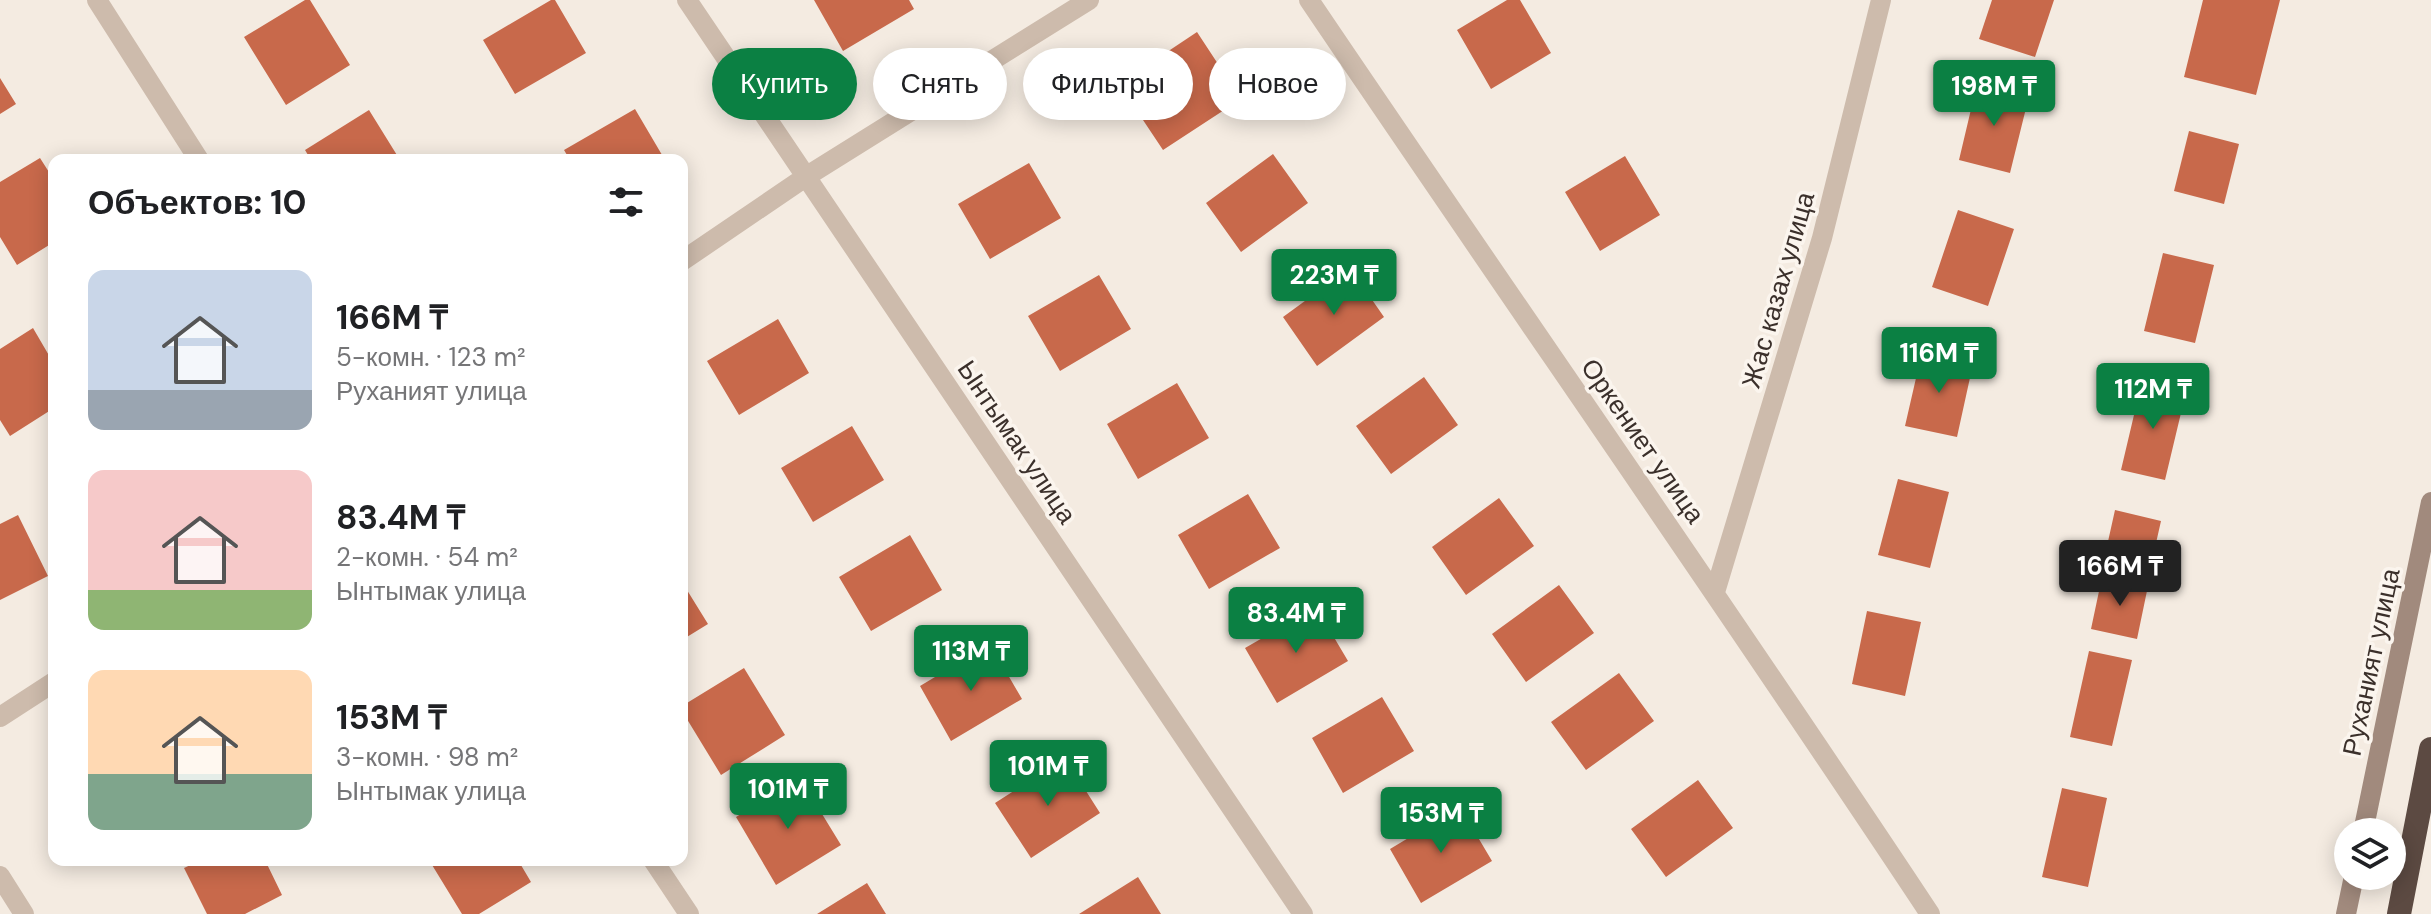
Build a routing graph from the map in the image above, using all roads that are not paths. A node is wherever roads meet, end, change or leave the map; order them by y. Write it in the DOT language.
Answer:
graph roads {
  1 [pos="97,0"];
  2 [pos="687,0"];
  3 [pos="1089,0"];
  4 [pos="1309,0"];
  5 [pos="1881,0"];
  6 [pos="195,154"];
  7 [pos="807,176"];
  8 [pos="688,257"];
  9 [pos="2431,502"];
  10 [pos="1715,592"];
  11 [pos="48,686"];
  12 [pos="0,717"];
  13 [pos="2431,749"];
  14 [pos="2366,818"];
  15 [pos="657,866"];
  16 [pos="0,876"];
  17 [pos="2351,890"];
  18 [pos="24,914"];
  19 [pos="689,914"];
  20 [pos="1303,914"];
  21 [pos="1930,914"];
  22 [pos="2346,914"];
  23 [pos="2399,914"];
  1 -- 6 [label="street"];
  2 -- 7 [label="street, Ынтымак улица"];
  3 -- 7 [label="street"];
  4 -- 10 [label="street, Оркениет улица"];
  5 -- 10 [label="street, Жас казах улица"];
  7 -- 8 [label="street"];
  7 -- 20 [label="street, Ынтымак улица"];
  9 -- 14 [label="main road, Руханият улица"];
  10 -- 21 [label="street, Оркениет улица"];
  11 -- 12 [label="street"];
  13 -- 23 [label="highway"];
  15 -- 19 [label="street"];
  16 -- 18 [label="street"];
  17 -- 22 [label="main road"];
}
